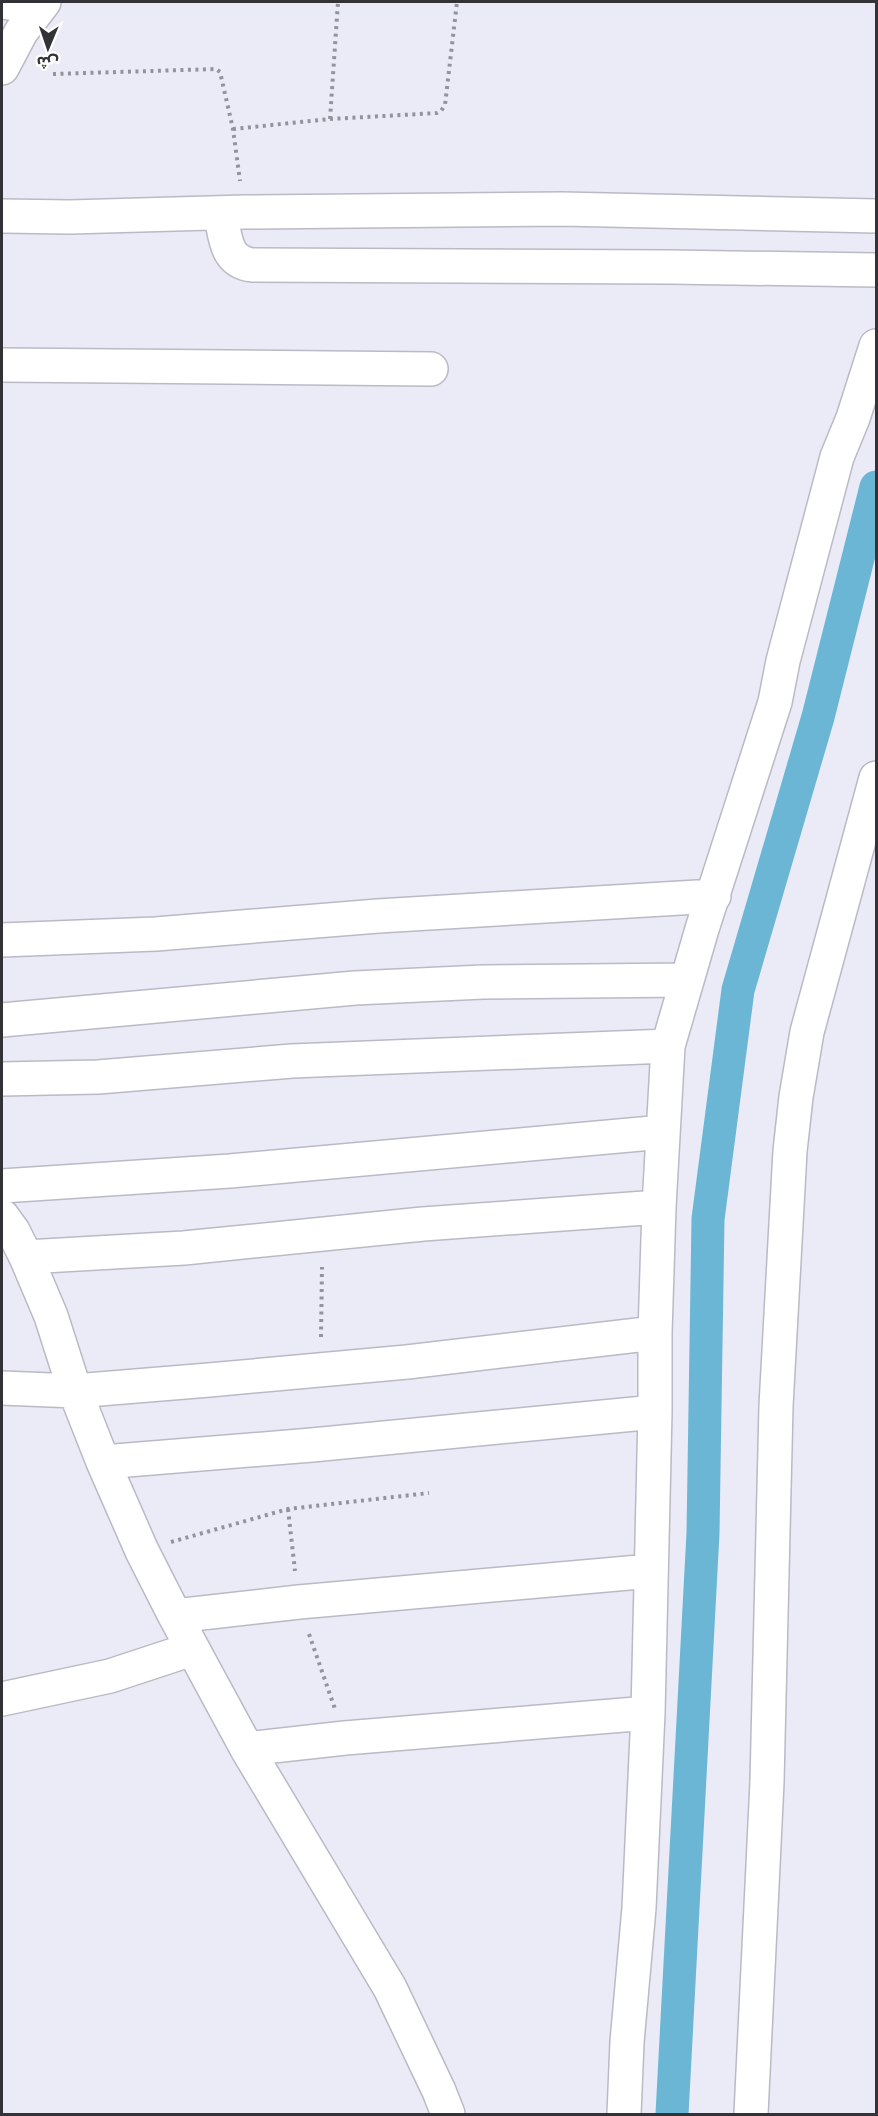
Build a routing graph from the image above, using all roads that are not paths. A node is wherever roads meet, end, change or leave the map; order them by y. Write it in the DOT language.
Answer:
graph roads {
  1 [pos="3,2"];
  2 [pos="41,5"];
  3 [pos="2,68"];
  4 [pos="232,212"];
  5 [pos="2,216"];
  6 [pos="876,216"];
  7 [pos="876,270"];
  8 [pos="876,346"];
  9 [pos="2,365"];
  10 [pos="431,369"];
  11 [pos="876,778"];
  12 [pos="714,896"];
  13 [pos="2,940"];
  14 [pos="687,980"];
  15 [pos="2,1020"];
  16 [pos="668,1046"];
  17 [pos="2,1079"];
  18 [pos="663,1132"];
  19 [pos="2,1186"];
  20 [pos="659,1207"];
  21 [pos="2,1216"];
  22 [pos="26,1257"];
  23 [pos="655,1333"];
  24 [pos="2,1388"];
  25 [pos="75,1391"];
  26 [pos="655,1412"];
  27 [pos="103,1462"];
  28 [pos="651,1571"];
  29 [pos="175,1616"];
  30 [pos="192,1649"];
  31 [pos="2,1699"];
  32 [pos="648,1713"];
  33 [pos="247,1749"];
  34 [pos="448,2115"];
  35 [pos="624,2115"];
  36 [pos="751,2115"];
  1 -- 2 [label="street"];
  2 -- 3 [label="street"];
  4 -- 5 [label="street"];
  4 -- 6 [label="street"];
  4 -- 7 [label="street"];
  8 -- 12 [label="street"];
  9 -- 10 [label="street"];
  11 -- 36 [label="street"];
  12 -- 13 [label="street"];
  12 -- 14 [label="street"];
  14 -- 15 [label="street"];
  14 -- 16 [label="street"];
  16 -- 17 [label="street"];
  16 -- 18 [label="street"];
  18 -- 19 [label="street"];
  18 -- 20 [label="street"];
  20 -- 22 [label="street"];
  20 -- 23 [label="street"];
  21 -- 22 [label="street"];
  22 -- 25 [label="street"];
  23 -- 25 [label="street"];
  23 -- 26 [label="street"];
  24 -- 25 [label="street"];
  25 -- 27 [label="street"];
  26 -- 27 [label="street"];
  26 -- 28 [label="street"];
  27 -- 29 [label="street"];
  28 -- 29 [label="street"];
  28 -- 32 [label="street"];
  29 -- 30 [label="street"];
  30 -- 31 [label="street"];
  30 -- 33 [label="street"];
  32 -- 33 [label="street"];
  32 -- 35 [label="street"];
  33 -- 34 [label="street"];
}
